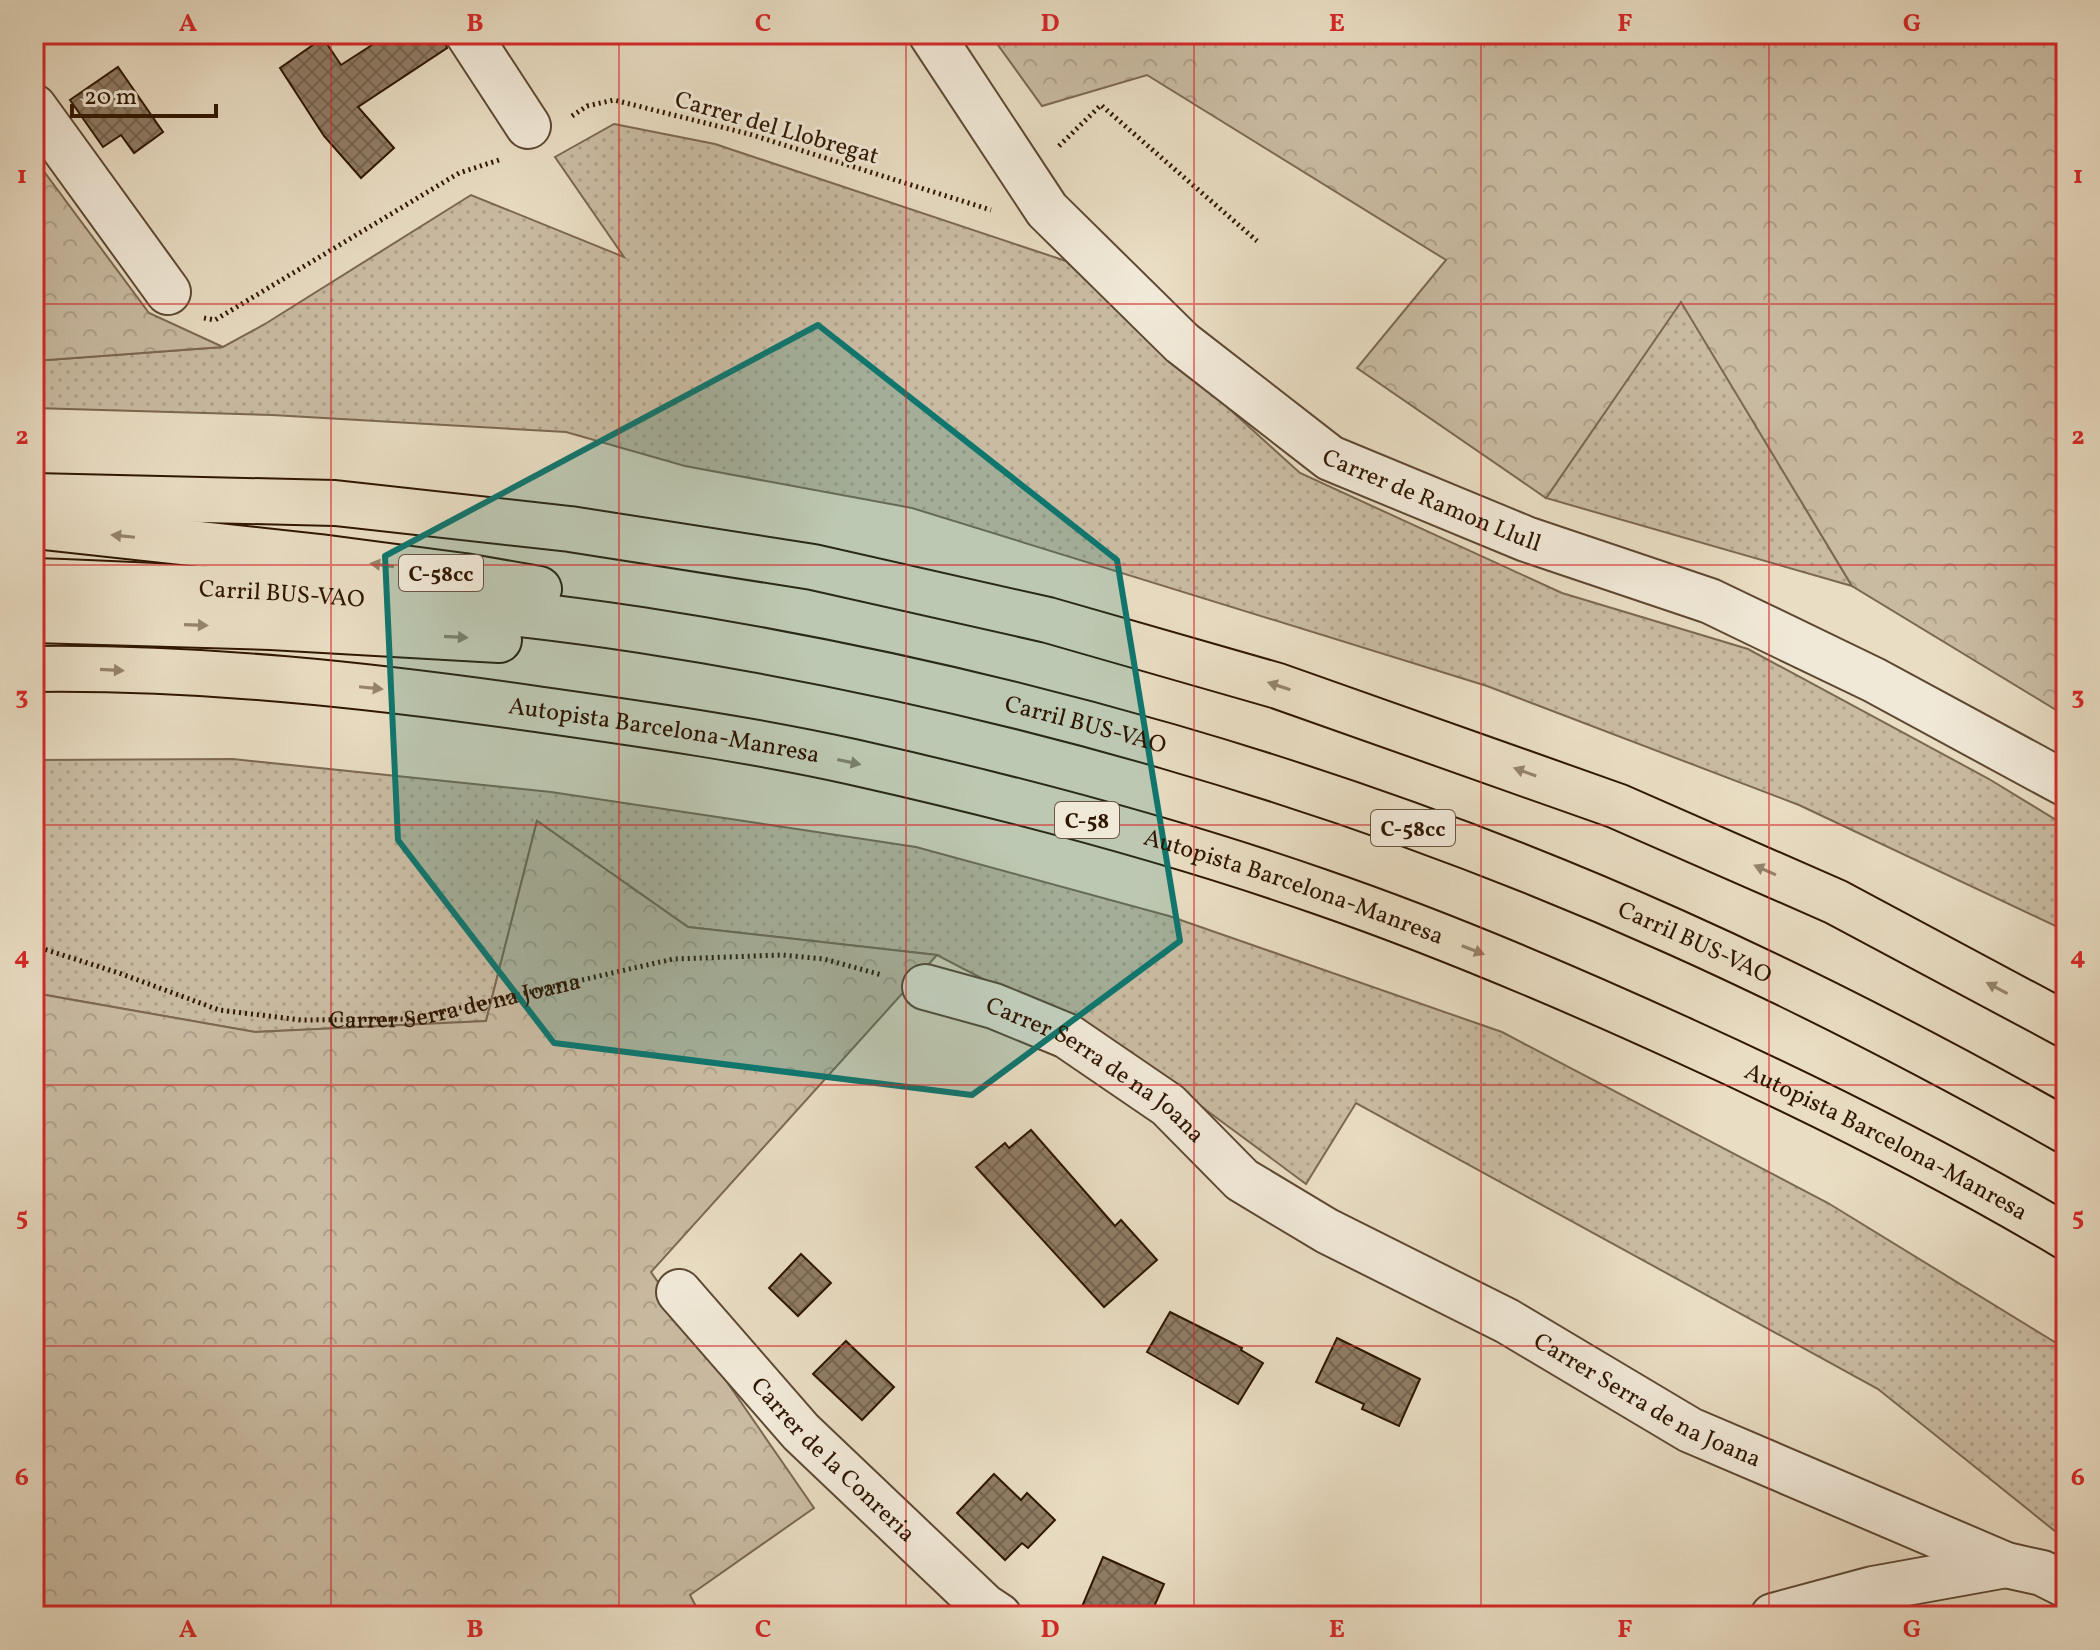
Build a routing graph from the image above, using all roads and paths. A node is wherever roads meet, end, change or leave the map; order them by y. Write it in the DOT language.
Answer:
graph roads {
  1 [pos="468,34"];
  2 [pos="931,34"];
  3 [pos="34,107"];
  4 [pos="532,135"];
  5 [pos="1037,194"];
  6 [pos="1257,241"];
  7 [pos="168,292"];
  8 [pos="34,496"];
  9 [pos="34,526"];
  10 [pos="34,581"];
  11 [pos="34,620"];
  12 [pos="840,666"];
  13 [pos="34,669"];
  14 [pos="2066,784"];
  15 [pos="34,946"];
  16 [pos="925,987"];
  17 [pos="2066,1025"];
  18 [pos="2066,1131"];
  19 [pos="2066,1237"];
  20 [pos="679,1292"];
  21 [pos="2006,1565"];
  22 [pos="2066,1585"];
  23 [pos="999,1616"];
  24 [pos="1773,1616"];
  1 -- 4 [label="street"];
  2 -- 5 [label="street, Carrer de Ramon Llull"];
  3 -- 7 [label="street"];
  4 -- 5 [label="path, Carrer del Llobregat"];
  4 -- 7 [label="path, Carrer del Llobregat"];
  5 -- 6 [label="path"];
  5 -- 14 [label="street, Carrer de Ramon Llull"];
  17 -- 8 [label="highway, one-way"];
  12 -- 9 [label="highway, C-58cc, one-way"];
  10 -- 12 [label="highway, Carril BUS-VAO / C-58cc"];
  11 -- 12 [label="highway, C-58cc, one-way"];
  12 -- 18 [label="highway, Carril BUS-VAO / C-58cc"];
  13 -- 19 [label="highway, Autopista Barcelona-Manresa / C-58, one-way"];
  15 -- 16 [label="path, Carrer Serra de na Joana"];
  16 -- 21 [label="street, Carrer Serra de na Joana"];
  20 -- 23 [label="street, Carrer de la Conreria"];
  21 -- 22 [label="street, Carrer Serra de na Joana"];
  21 -- 24 [label="street"];
}
